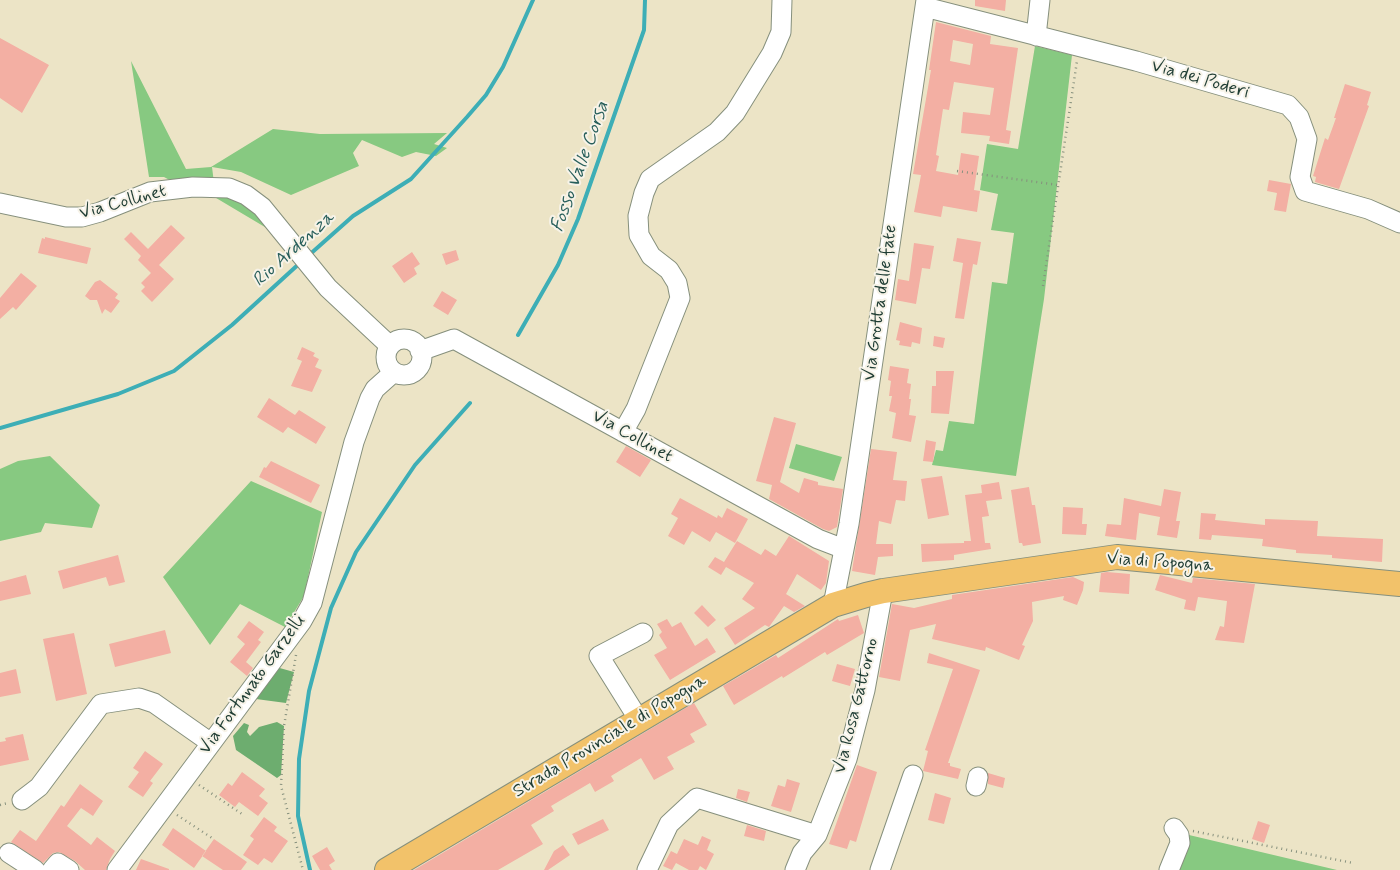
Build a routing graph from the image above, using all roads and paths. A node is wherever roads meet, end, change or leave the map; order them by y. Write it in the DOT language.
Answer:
graph roads {
  1 [pos="782,0"];
  2 [pos="1040,0"];
  3 [pos="926,4"];
  4 [pos="1036,36"];
  5 [pos="1079,47"];
  6 [pos="957,171"];
  7 [pos="1058,185"];
  8 [pos="0,203"];
  9 [pos="1400,223"];
  10 [pos="1043,286"];
  11 [pos="390,346"];
  12 [pos="420,351"];
  13 [pos="394,372"];
  14 [pos="623,432"];
  15 [pos="844,549"];
  16 [pos="1400,584"];
  17 [pos="883,591"];
  18 [pos="834,605"];
  19 [pos="302,621"];
  20 [pos="643,633"];
  21 [pos="639,720"];
  22 [pos="211,743"];
  23 [pos="917,774"];
  24 [pos="186,776"];
  25 [pos="22,800"];
  26 [pos="164,806"];
  27 [pos="242,814"];
  28 [pos="1174,828"];
  29 [pos="817,835"];
  30 [pos="212,838"];
  31 [pos="9,853"];
  32 [pos="1353,863"];
  33 [pos="390,869"];
  34 [pos="35,870"];
  35 [pos="52,870"];
  36 [pos="69,870"];
  37 [pos="117,870"];
  38 [pos="303,870"];
  39 [pos="647,870"];
  40 [pos="795,870"];
  41 [pos="880,870"];
  42 [pos="1169,870"];
  1 -- 14 [label="street"];
  2 -- 4 [label="street"];
  3 -- 4 [label="street, Via dei Poderi"];
  3 -- 15 [label="street, Via Grotta delle fate"];
  4 -- 5 [label="street, Via dei Poderi"];
  5 -- 7 [label="path"];
  5 -- 9 [label="street, Via dei Poderi"];
  6 -- 7 [label="path"];
  7 -- 10 [label="path"];
  8 -- 11 [label="street, Via Collinet"];
  11 -- 12 [label="street"];
  11 -- 13 [label="street"];
  12 -- 13 [label="street"];
  12 -- 14 [label="street, Via Collinet"];
  13 -- 19 [label="street, Via Fortunato Garzelli"];
  14 -- 15 [label="street, Via Collinet"];
  15 -- 18 [label="street, Via Grotta delle fate"];
  16 -- 17 [label="main road, Via di Popogna"];
  17 -- 18 [label="main road, Via di Popogna"];
  17 -- 29 [label="street, Via Rosa Gattorno"];
  18 -- 21 [label="main road, Strada Provinciale di Popogna"];
  19 -- 22 [label="street, Via Fortunato Garzelli"];
  19 -- 38 [label="path"];
  20 -- 21 [label="street"];
  21 -- 33 [label="main road, Strada Provinciale di Popogna"];
  22 -- 24 [label="street, Via Fortunato Garzelli"];
  22 -- 25 [label="street"];
  23 -- 41 [label="street"];
  24 -- 26 [label="street, Via Fortunato Garzelli"];
  24 -- 27 [label="path"];
  26 -- 30 [label="path"];
  26 -- 37 [label="street, Via Fortunato Garzelli"];
  28 -- 32 [label="path"];
  28 -- 42 [label="street"];
  29 -- 39 [label="street"];
  29 -- 40 [label="street, Via Rosa Gattorno"];
  31 -- 34 [label="street"];
  35 -- 36 [label="street"];
}
